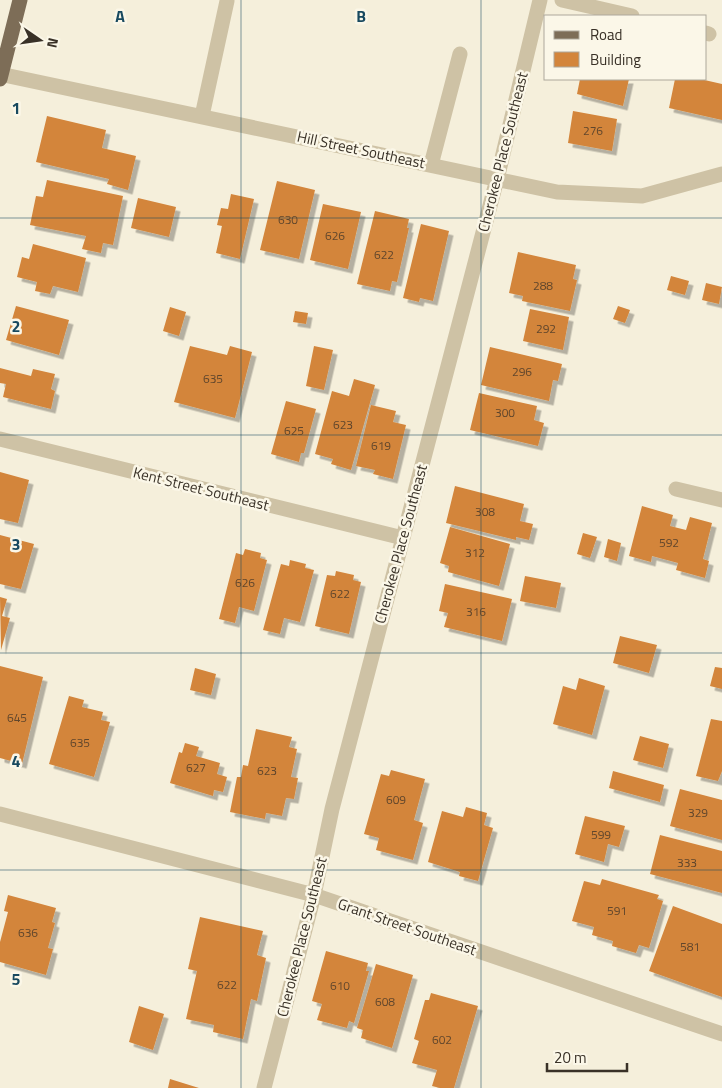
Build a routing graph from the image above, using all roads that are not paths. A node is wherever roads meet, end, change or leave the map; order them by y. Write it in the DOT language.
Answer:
graph roads {
  1 [pos="20,0"];
  2 [pos="540,0"];
  3 [pos="562,0"];
  4 [pos="227,1"];
  5 [pos="628,15"];
  6 [pos="460,54"];
  7 [pos="0,75"];
  8 [pos="202,116"];
  9 [pos="431,165"];
  10 [pos="722,174"];
  11 [pos="497,179"];
  12 [pos="0,439"];
  13 [pos="676,489"];
  14 [pos="722,500"];
  15 [pos="403,538"];
  16 [pos="0,814"];
  17 [pos="314,895"];
  18 [pos="722,1034"];
  19 [pos="264,1088"];
  1 -- 7 [label="main road"];
  2 -- 11 [label="street, Cherokee Place Southeast"];
  3 -- 5 [label="street"];
  4 -- 8 [label="street"];
  6 -- 9 [label="street"];
  7 -- 8 [label="street, Hill Street Southeast"];
  8 -- 9 [label="street, Hill Street Southeast"];
  9 -- 11 [label="street, Hill Street Southeast"];
  10 -- 11 [label="street, Hill Street Southeast"];
  11 -- 15 [label="street, Cherokee Place Southeast"];
  12 -- 15 [label="street, Kent Street Southeast"];
  13 -- 14 [label="street"];
  15 -- 17 [label="street, Cherokee Place Southeast"];
  16 -- 17 [label="street, Grant Street Southeast"];
  17 -- 18 [label="street, Grant Street Southeast"];
  17 -- 19 [label="street, Cherokee Place Southeast"];
}
